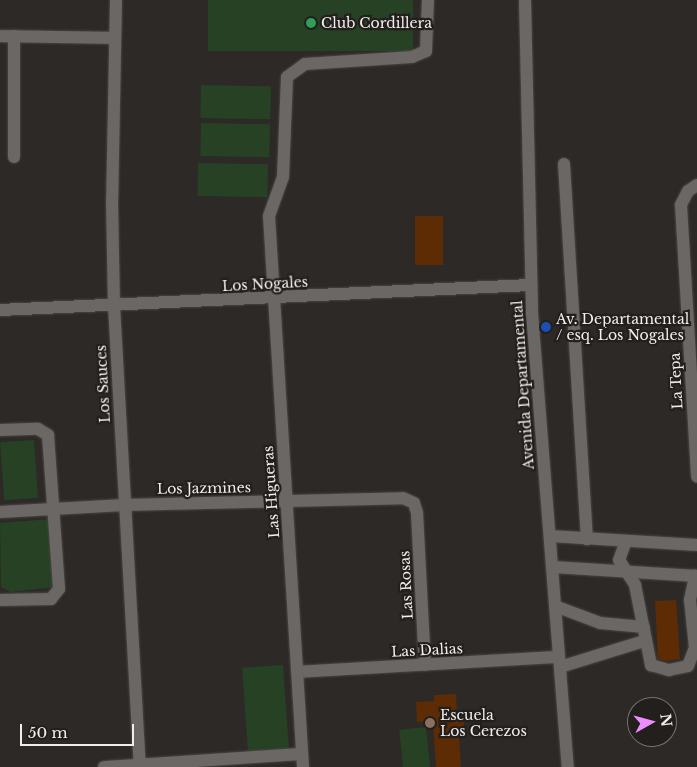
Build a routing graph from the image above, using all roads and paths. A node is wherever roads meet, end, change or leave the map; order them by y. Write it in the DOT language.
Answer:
graph roads {
  1 [pos="116,0"];
  2 [pos="428,0"];
  3 [pos="524,0"];
  4 [pos="0,36"];
  5 [pos="14,36"];
  6 [pos="115,38"];
  7 [pos="14,157"];
  8 [pos="564,164"];
  9 [pos="697,185"];
  10 [pos="531,285"];
  11 [pos="274,299"];
  12 [pos="114,305"];
  13 [pos="0,310"];
  14 [pos="0,430"];
  15 [pos="697,477"];
  16 [pos="286,501"];
  17 [pos="414,503"];
  18 [pos="124,505"];
  19 [pos="53,509"];
  20 [pos="0,512"];
  21 [pos="550,536"];
  22 [pos="587,539"];
  23 [pos="626,541"];
  24 [pos="697,545"];
  25 [pos="552,567"];
  26 [pos="626,572"];
  27 [pos="696,576"];
  28 [pos="0,600"];
  29 [pos="555,606"];
  30 [pos="644,627"];
  31 [pos="644,641"];
  32 [pos="559,662"];
  33 [pos="425,665"];
  34 [pos="297,672"];
  35 [pos="303,761"];
  36 [pos="140,766"];
  37 [pos="104,767"];
  38 [pos="568,767"];
  1 -- 6 [label="street, Los Sauces"];
  2 -- 11 [label="street, Las Higueras"];
  3 -- 10 [label="street, Avenida Departamental"];
  4 -- 5 [label="street"];
  5 -- 6 [label="street"];
  5 -- 7 [label="street"];
  6 -- 12 [label="street, Los Sauces"];
  8 -- 22 [label="street"];
  9 -- 15 [label="street, La Tepa"];
  10 -- 11 [label="street, Los Nogales"];
  10 -- 21 [label="street, Avenida Departamental"];
  11 -- 12 [label="street, Los Nogales"];
  11 -- 16 [label="street, Las Higueras"];
  12 -- 13 [label="street, Los Nogales"];
  12 -- 18 [label="street, Los Sauces"];
  14 -- 19 [label="street"];
  16 -- 17 [label="street, Los Jazmines"];
  16 -- 18 [label="street, Los Jazmines"];
  16 -- 34 [label="street, Las Higueras"];
  17 -- 33 [label="street, Las Rosas"];
  18 -- 19 [label="street, Los Jazmines"];
  18 -- 36 [label="street, Los Sauces"];
  19 -- 20 [label="street, Los Jazmines"];
  19 -- 28 [label="street"];
  21 -- 22 [label="street"];
  21 -- 25 [label="street, Avenida Departamental"];
  22 -- 23 [label="street"];
  23 -- 24 [label="street"];
  23 -- 26 [label="street"];
  25 -- 26 [label="street"];
  25 -- 29 [label="street, Avenida Departamental"];
  26 -- 27 [label="street"];
  26 -- 30 [label="street"];
  27 -- 31 [label="street"];
  29 -- 30 [label="street"];
  29 -- 32 [label="street, Avenida Departamental"];
  30 -- 31 [label="street"];
  31 -- 32 [label="street, Las Dalias"];
  32 -- 33 [label="street, Las Dalias"];
  32 -- 38 [label="street, Avenida Departamental"];
  33 -- 34 [label="street, Las Dalias"];
  34 -- 35 [label="street, Las Higueras"];
  35 -- 36 [label="street"];
  36 -- 37 [label="street"];
}
